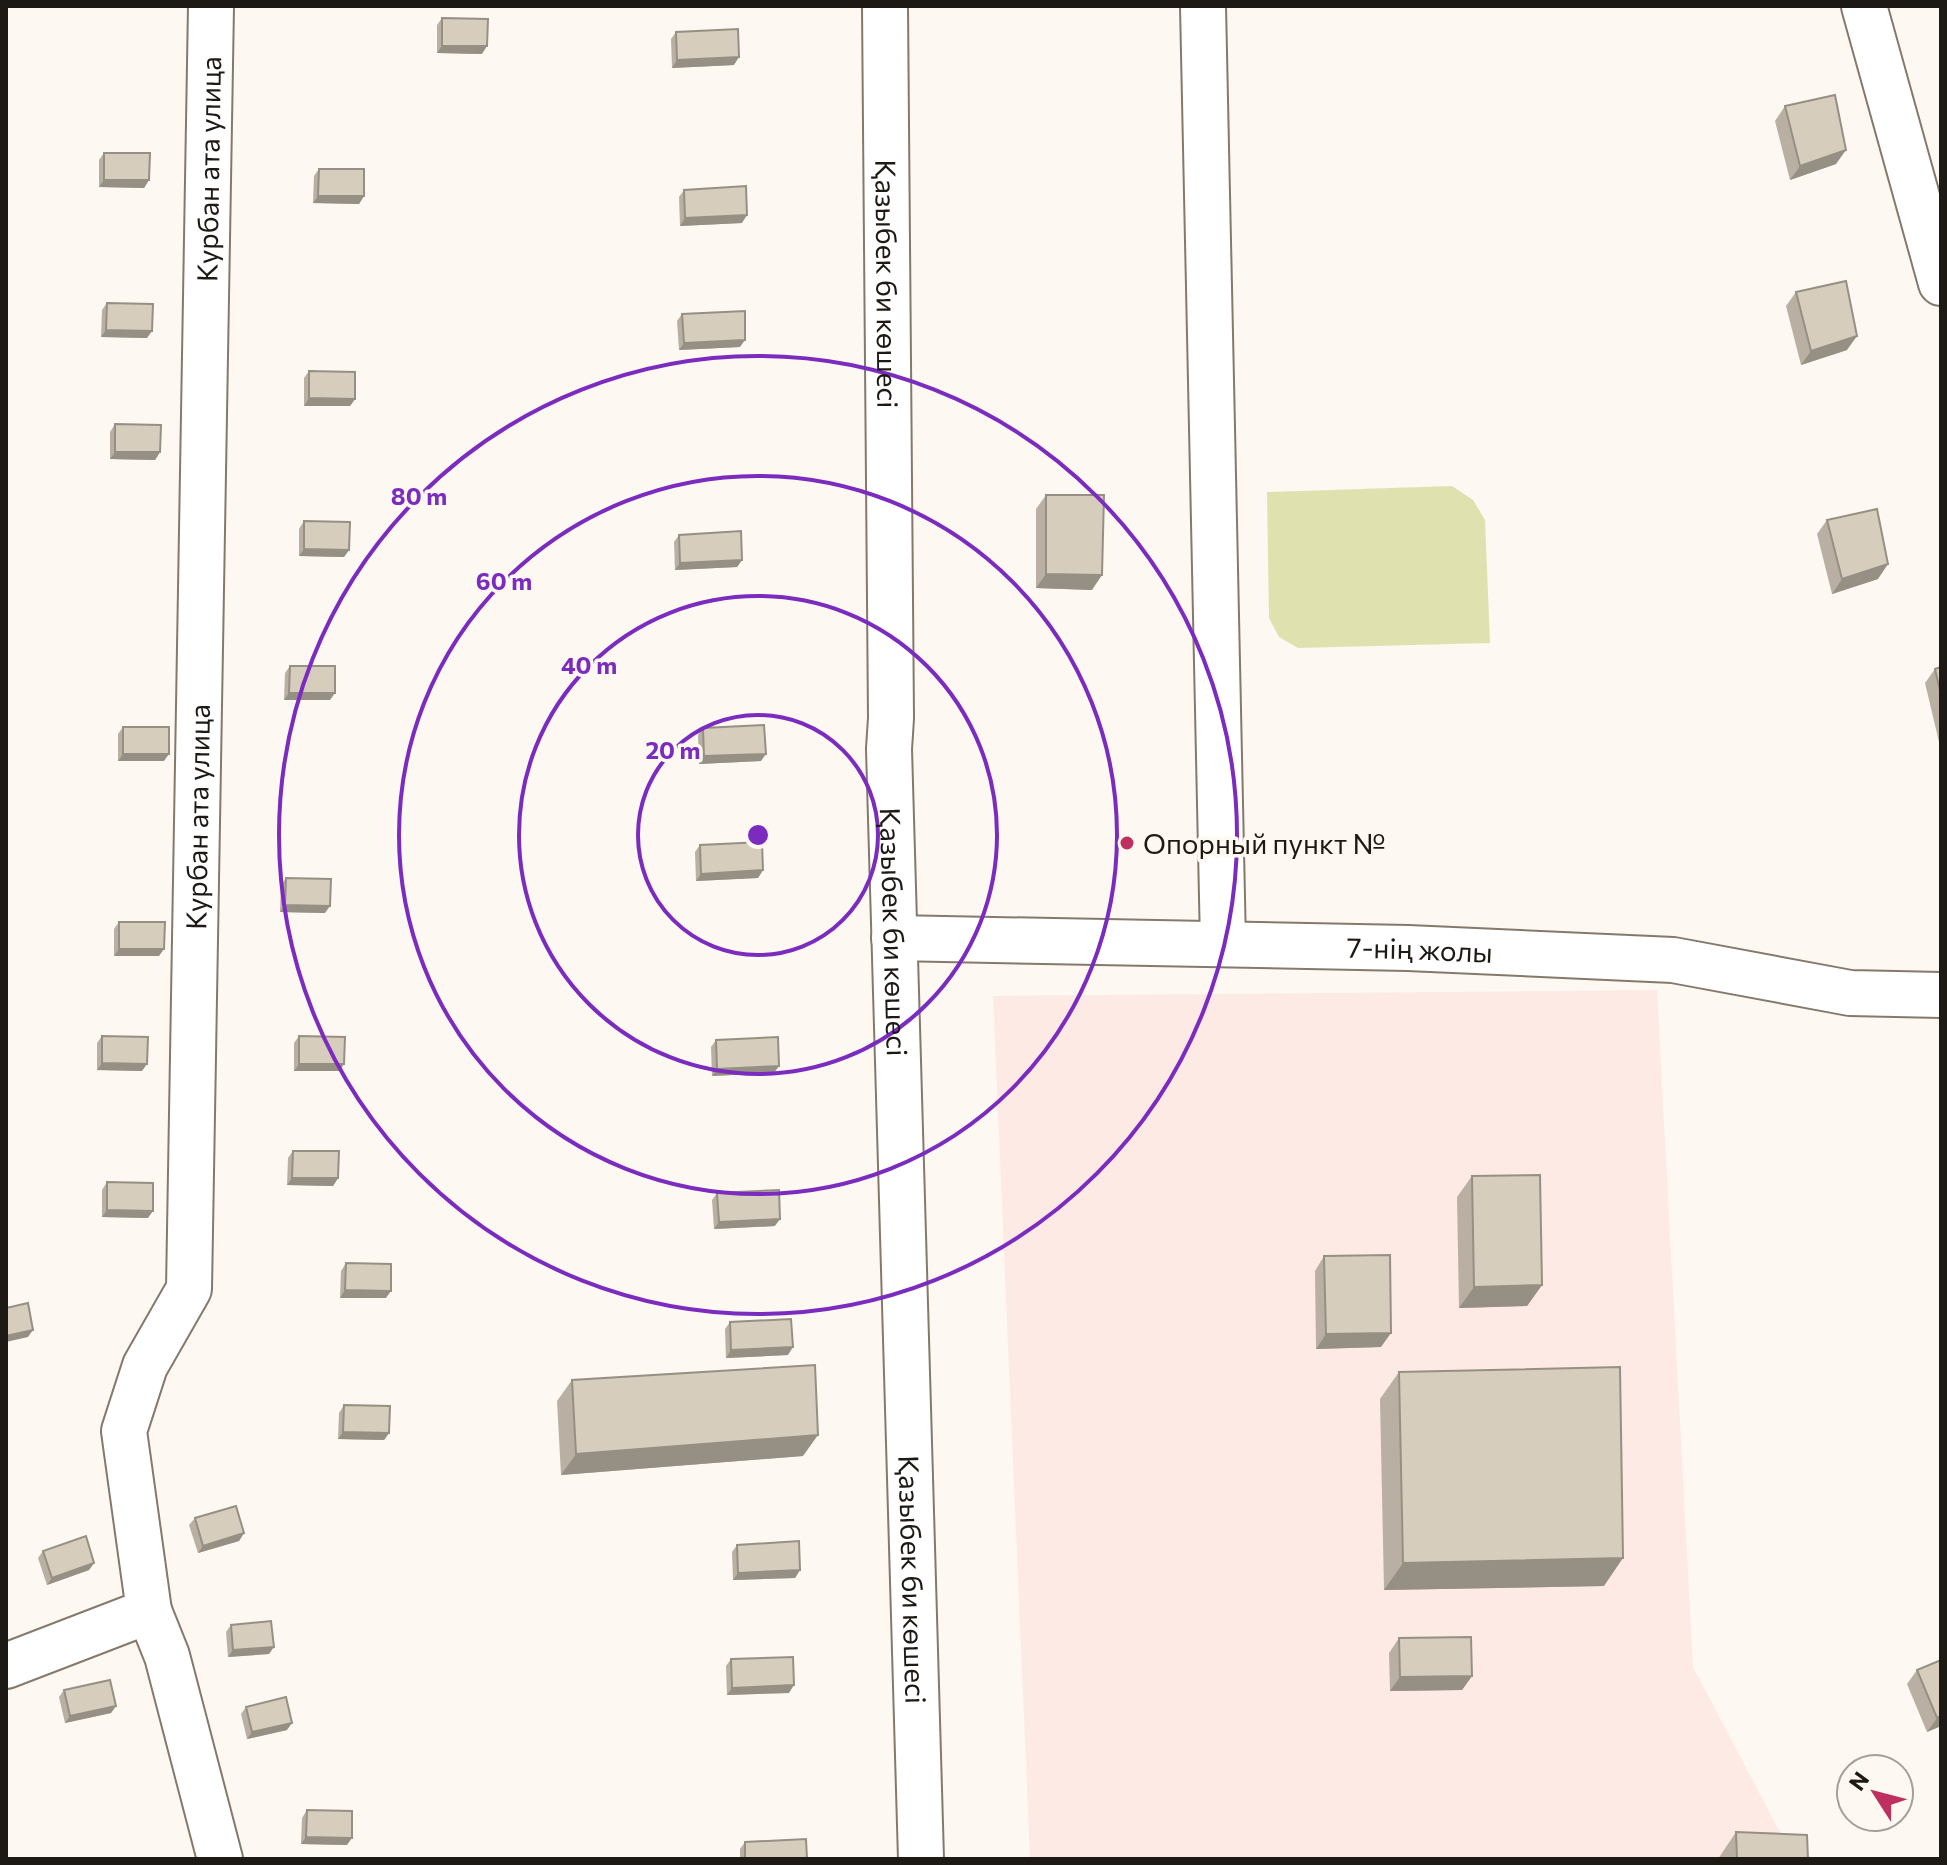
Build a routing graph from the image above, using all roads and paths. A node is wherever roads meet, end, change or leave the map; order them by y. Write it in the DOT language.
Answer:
graph roads {
  1 [pos="211,6"];
  2 [pos="885,6"];
  3 [pos="1203,6"];
  4 [pos="1864,6"];
  5 [pos="1941,283"];
  6 [pos="894,938"];
  7 [pos="1223,944"];
  8 [pos="1941,995"];
  9 [pos="149,1611"];
  10 [pos="6,1666"];
  11 [pos="220,1859"];
  12 [pos="921,1859"];
  1 -- 9 [label="street, Курбан ата улица"];
  2 -- 6 [label="street, Қазыбек би көшесі"];
  3 -- 7 [label="street"];
  4 -- 5 [label="street"];
  6 -- 7 [label="street, 7-нің жолы"];
  6 -- 12 [label="street, Қазыбек би көшесі"];
  7 -- 8 [label="street, 7-нің жолы"];
  9 -- 10 [label="street"];
  9 -- 11 [label="street, Курбан ата улица"];
}
